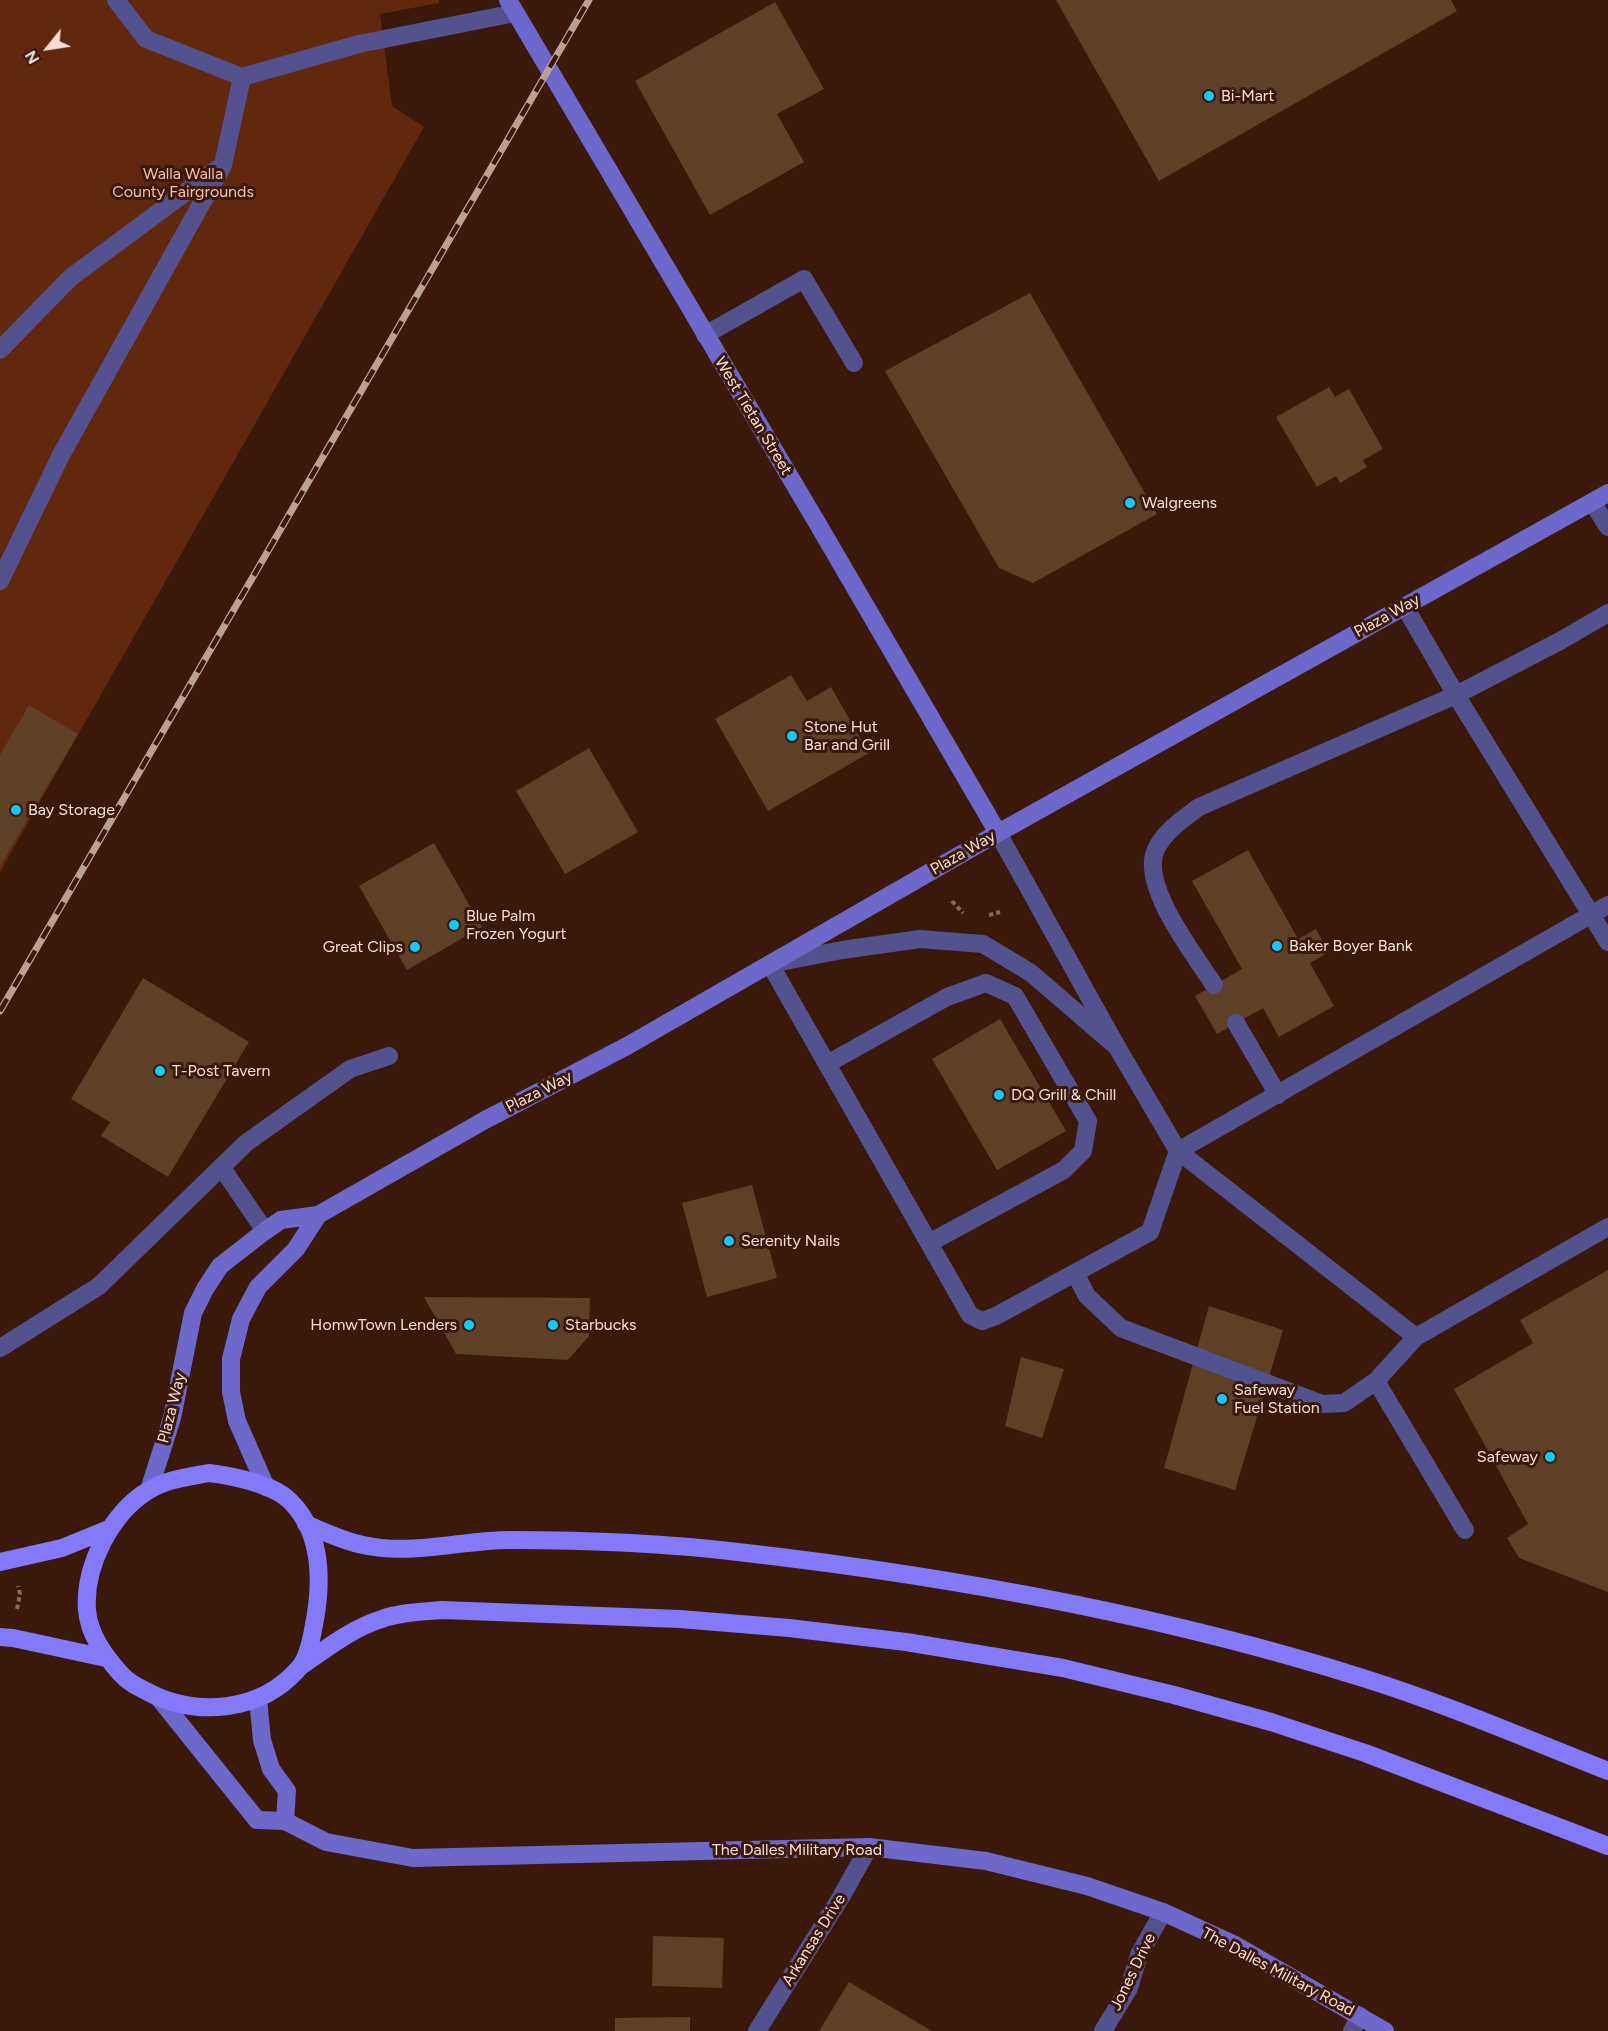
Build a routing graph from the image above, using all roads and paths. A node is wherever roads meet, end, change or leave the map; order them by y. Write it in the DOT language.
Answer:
graph roads {
  1 [pos="116,0"];
  2 [pos="511,7"];
  3 [pos="242,77"];
  4 [pos="223,165"];
  5 [pos="705,335"];
  6 [pos="0,350"];
  7 [pos="854,363"];
  8 [pos="1600,498"];
  9 [pos="1608,527"];
  10 [pos="0,581"];
  11 [pos="1405,607"];
  12 [pos="1608,613"];
  13 [pos="1456,695"];
  14 [pos="998,833"];
  15 [pos="1608,904"];
  16 [pos="1592,914"];
  17 [pos="1608,942"];
  18 [pos="770,964"];
  19 [pos="1214,985"];
  20 [pos="1236,1023"];
  21 [pos="1117,1047"];
  22 [pos="389,1056"];
  23 [pos="827,1064"];
  24 [pos="1278,1095"];
  25 [pos="1178,1151"];
  26 [pos="222,1168"];
  27 [pos="318,1215"];
  28 [pos="1608,1227"];
  29 [pos="265,1231"];
  30 [pos="929,1243"];
  31 [pos="1075,1273"];
  32 [pos="1416,1337"];
  33 [pos="0,1348"];
  34 [pos="1376,1381"];
  35 [pos="266,1487"];
  36 [pos="149,1490"];
  37 [pos="306,1524"];
  38 [pos="111,1528"];
  39 [pos="1465,1530"];
  40 [pos="0,1563"];
  41 [pos="15,1577"];
  42 [pos="17,1609"];
  43 [pos="0,1637"];
  44 [pos="106,1658"];
  45 [pos="301,1666"];
  46 [pos="159,1698"];
  47 [pos="258,1699"];
  48 [pos="1608,1772"];
  49 [pos="285,1821"];
  50 [pos="1608,1846"];
  51 [pos="869,1847"];
  52 [pos="1163,1912"];
  53 [pos="1356,2023"];
  54 [pos="757,2031"];
  55 [pos="1103,2031"];
  56 [pos="1385,2031"];
  1 -- 3 [label="street"];
  2 -- 3 [label="street"];
  2 -- 5 [label="main road, West Tietan Street"];
  3 -- 4 [label="street"];
  4 -- 6 [label="street"];
  4 -- 10 [label="street"];
  5 -- 7 [label="street"];
  5 -- 14 [label="main road, West Tietan Street"];
  8 -- 9 [label="street"];
  8 -- 11 [label="main road, Plaza Way"];
  11 -- 13 [label="street"];
  11 -- 14 [label="main road, Plaza Way"];
  12 -- 13 [label="street"];
  13 -- 16 [label="street"];
  13 -- 19 [label="street"];
  14 -- 18 [label="main road, Plaza Way"];
  14 -- 21 [label="street"];
  15 -- 16 [label="street"];
  16 -- 17 [label="street"];
  16 -- 24 [label="street"];
  18 -- 21 [label="street"];
  18 -- 23 [label="street"];
  18 -- 27 [label="main road, Plaza Way"];
  20 -- 24 [label="street"];
  21 -- 25 [label="street"];
  22 -- 26 [label="street"];
  23 -- 30 [label="street"];
  23 -- 30 [label="street"];
  24 -- 25 [label="street"];
  25 -- 31 [label="street"];
  25 -- 32 [label="street"];
  26 -- 29 [label="street"];
  26 -- 33 [label="street"];
  27 -- 29 [label="main road, Plaza Way"];
  27 -- 35 [label="main road, Plaza Way"];
  28 -- 32 [label="street"];
  29 -- 36 [label="main road, Plaza Way"];
  30 -- 31 [label="street"];
  31 -- 34 [label="street"];
  32 -- 34 [label="street"];
  34 -- 39 [label="street"];
  35 -- 36 [label="main road"];
  35 -- 37 [label="main road"];
  36 -- 38 [label="main road"];
  37 -- 45 [label="main road"];
  37 -- 48 [label="main road"];
  38 -- 40 [label="main road"];
  38 -- 44 [label="main road"];
  41 -- 42 [label="path"];
  43 -- 44 [label="main road"];
  44 -- 46 [label="main road"];
  45 -- 47 [label="main road"];
  45 -- 50 [label="main road"];
  46 -- 47 [label="main road"];
  46 -- 49 [label="main road"];
  47 -- 49 [label="main road"];
  49 -- 51 [label="main road, The Dalles Military Road"];
  51 -- 52 [label="main road, The Dalles Military Road"];
  51 -- 54 [label="street, Arkansas Drive"];
  52 -- 53 [label="main road, The Dalles Military Road"];
  52 -- 55 [label="street, Jones Drive"];
  53 -- 56 [label="main road, The Dalles Military Road"];
}
